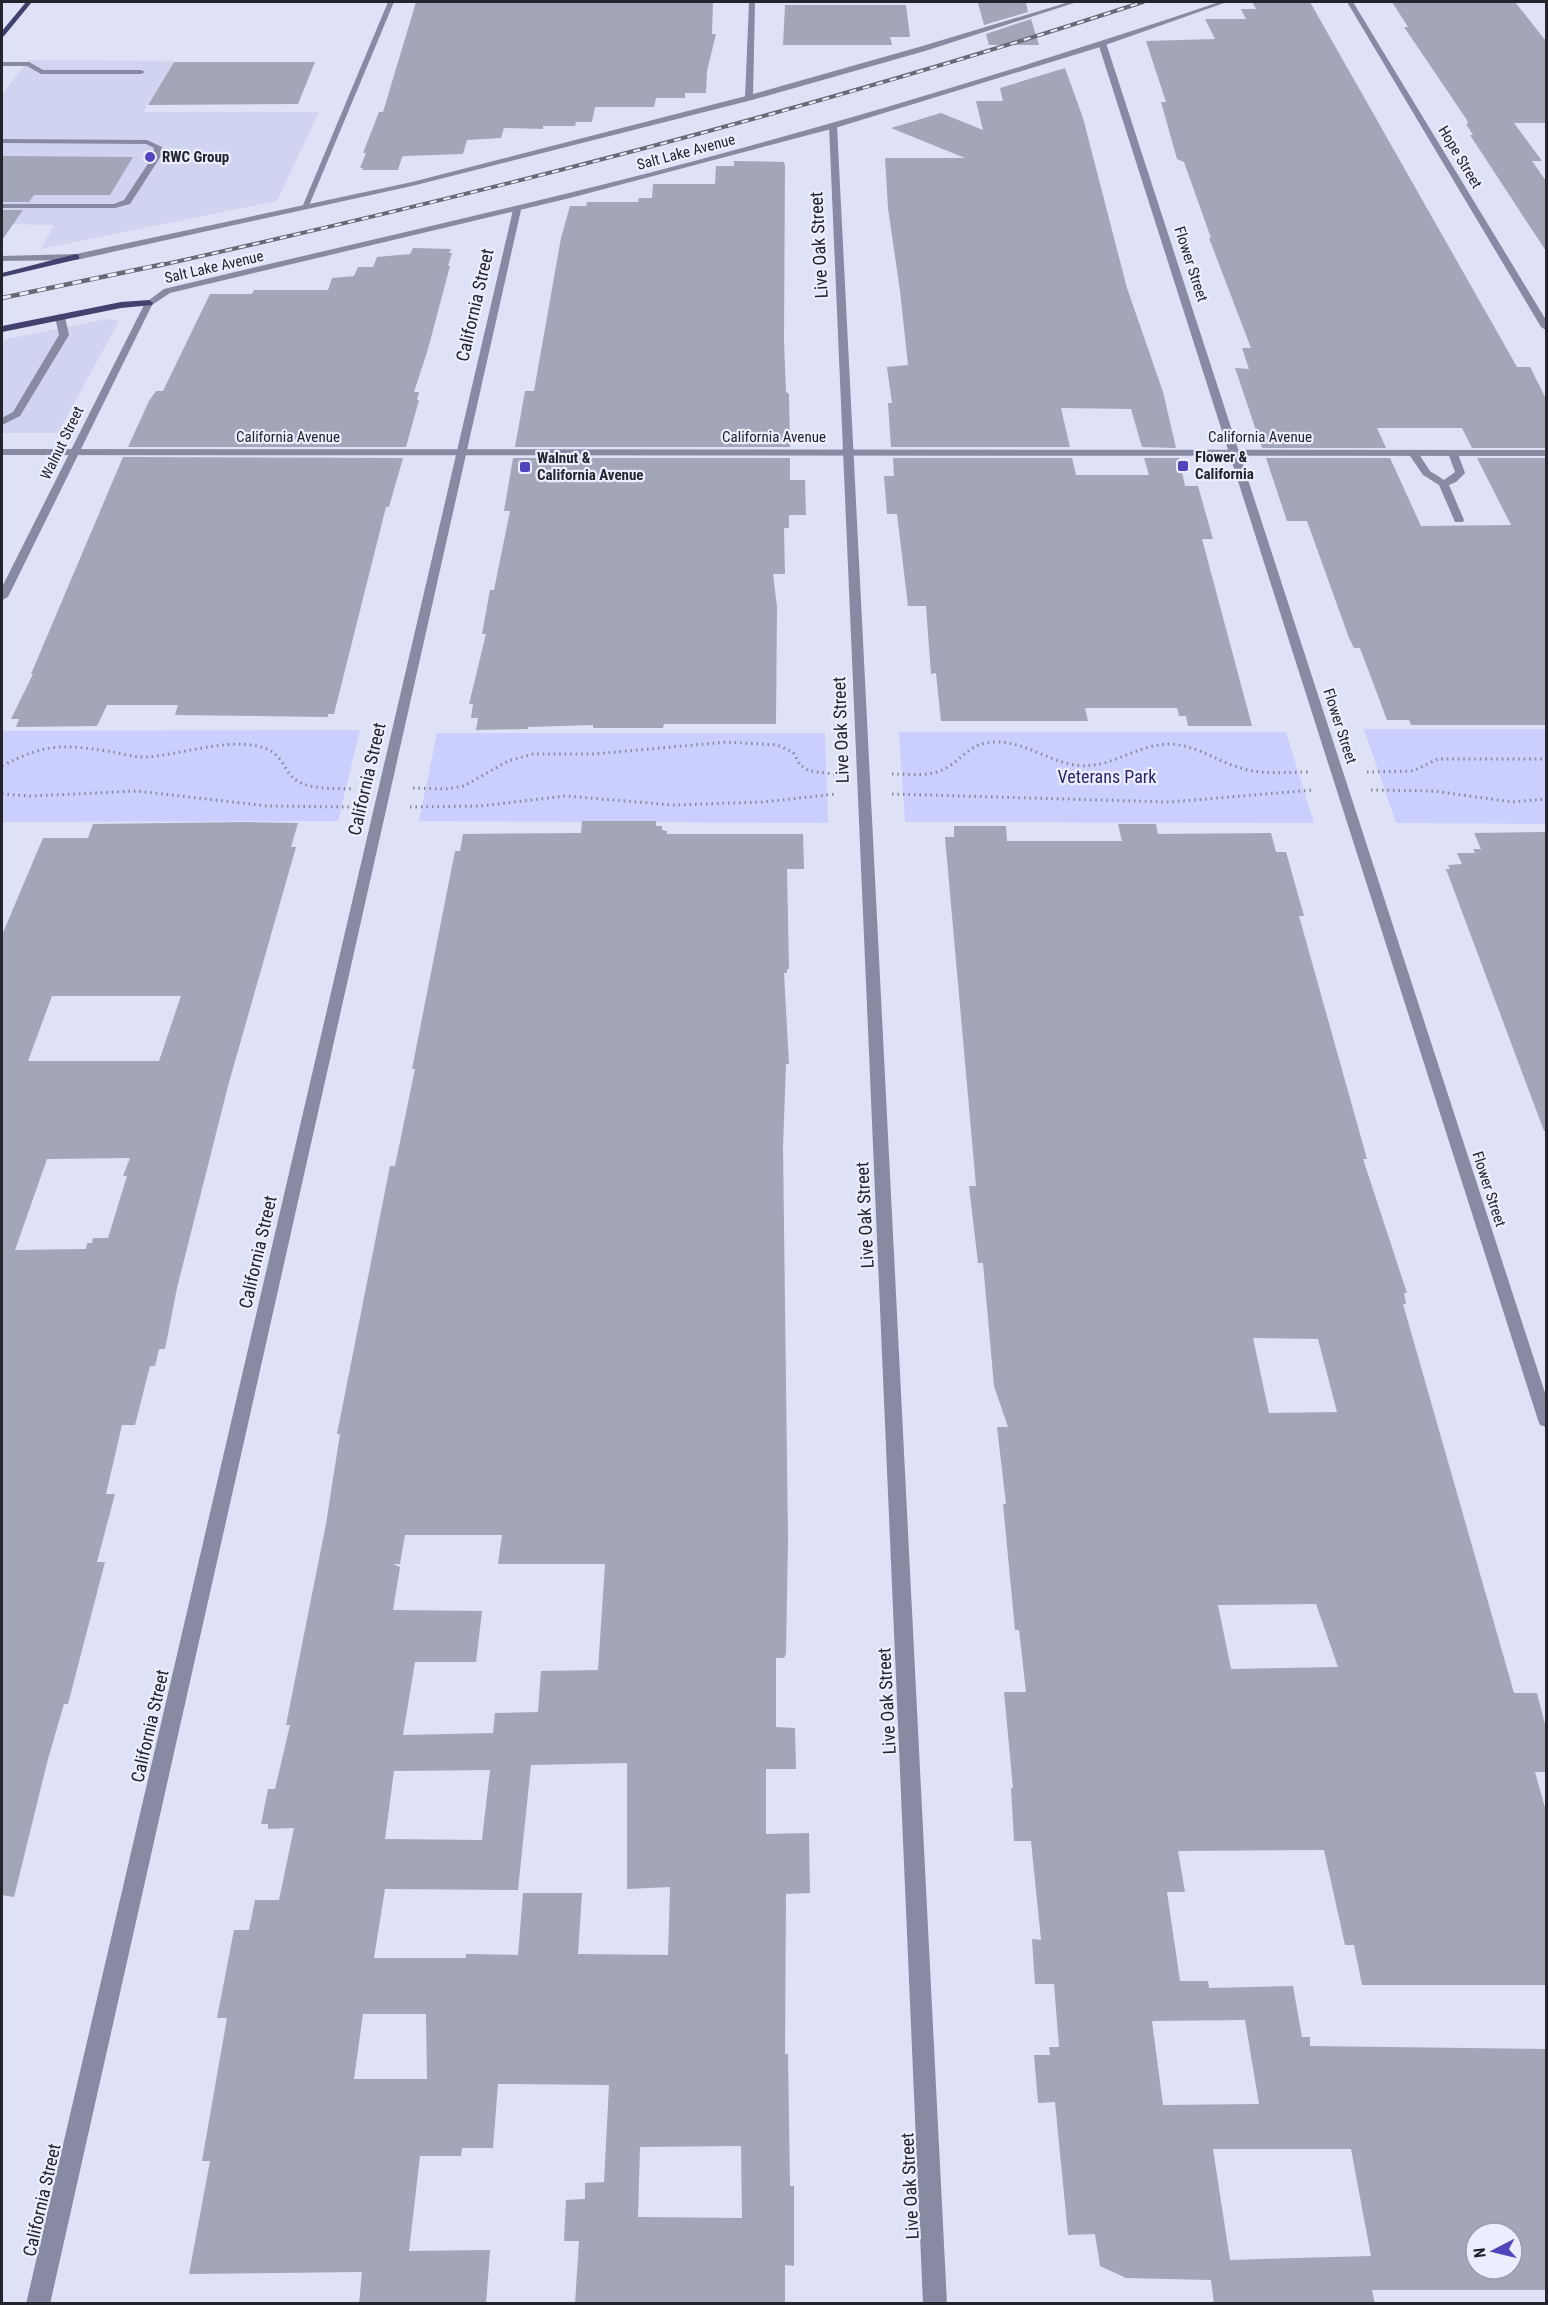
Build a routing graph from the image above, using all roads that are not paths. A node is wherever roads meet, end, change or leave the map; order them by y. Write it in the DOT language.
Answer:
graph roads {
  1 [pos="29,2"];
  2 [pos="390,2"];
  3 [pos="752,2"];
  4 [pos="1074,2"];
  5 [pos="1224,2"];
  6 [pos="1350,2"];
  7 [pos="2,35"];
  8 [pos="1102,43"];
  9 [pos="2,64"];
  10 [pos="141,72"];
  11 [pos="749,98"];
  12 [pos="833,126"];
  13 [pos="2,141"];
  14 [pos="2,206"];
  15 [pos="304,208"];
  16 [pos="517,210"];
  17 [pos="76,257"];
  18 [pos="2,259"];
  19 [pos="2,275"];
  20 [pos="149,303"];
  21 [pos="60,317"];
  22 [pos="1546,327"];
  23 [pos="2,329"];
  24 [pos="2,422"];
  25 [pos="2,452"];
  26 [pos="74,452"];
  27 [pos="462,452"];
  28 [pos="849,452"];
  29 [pos="1235,452"];
  30 [pos="1413,453"];
  31 [pos="1453,453"];
  32 [pos="1546,453"];
  33 [pos="1443,483"];
  34 [pos="1458,520"];
  35 [pos="2,597"];
  36 [pos="1546,1420"];
  37 [pos="38,2304"];
  38 [pos="935,2304"];
  1 -- 7 [label="main road"];
  2 -- 15 [label="street"];
  3 -- 11 [label="street"];
  4 -- 11 [label="street"];
  5 -- 8 [label="street, Salt Lake Avenue"];
  6 -- 22 [label="street, Hope Street"];
  8 -- 12 [label="street, Salt Lake Avenue"];
  8 -- 29 [label="street, Flower Street"];
  9 -- 10 [label="street"];
  11 -- 15 [label="street"];
  12 -- 16 [label="street, Salt Lake Avenue"];
  12 -- 28 [label="street, Live Oak Street"];
  13 -- 14 [label="street"];
  15 -- 17 [label="street"];
  16 -- 20 [label="street, Salt Lake Avenue"];
  16 -- 27 [label="street, California Street"];
  17 -- 18 [label="street"];
  17 -- 19 [label="main road"];
  20 -- 21 [label="main road"];
  20 -- 26 [label="street, Walnut Street"];
  21 -- 23 [label="main road"];
  21 -- 24 [label="street"];
  25 -- 26 [label="street, California Avenue"];
  26 -- 27 [label="street, California Avenue"];
  26 -- 35 [label="street, Walnut Street"];
  27 -- 28 [label="street, California Avenue"];
  27 -- 37 [label="street, California Street"];
  28 -- 29 [label="street, California Avenue"];
  28 -- 38 [label="street, Live Oak Street"];
  29 -- 30 [label="street, California Avenue"];
  29 -- 36 [label="street, Flower Street"];
  30 -- 31 [label="street, California Avenue"];
  30 -- 33 [label="street"];
  31 -- 32 [label="street, California Avenue"];
  31 -- 33 [label="street"];
  33 -- 34 [label="street"];
}
